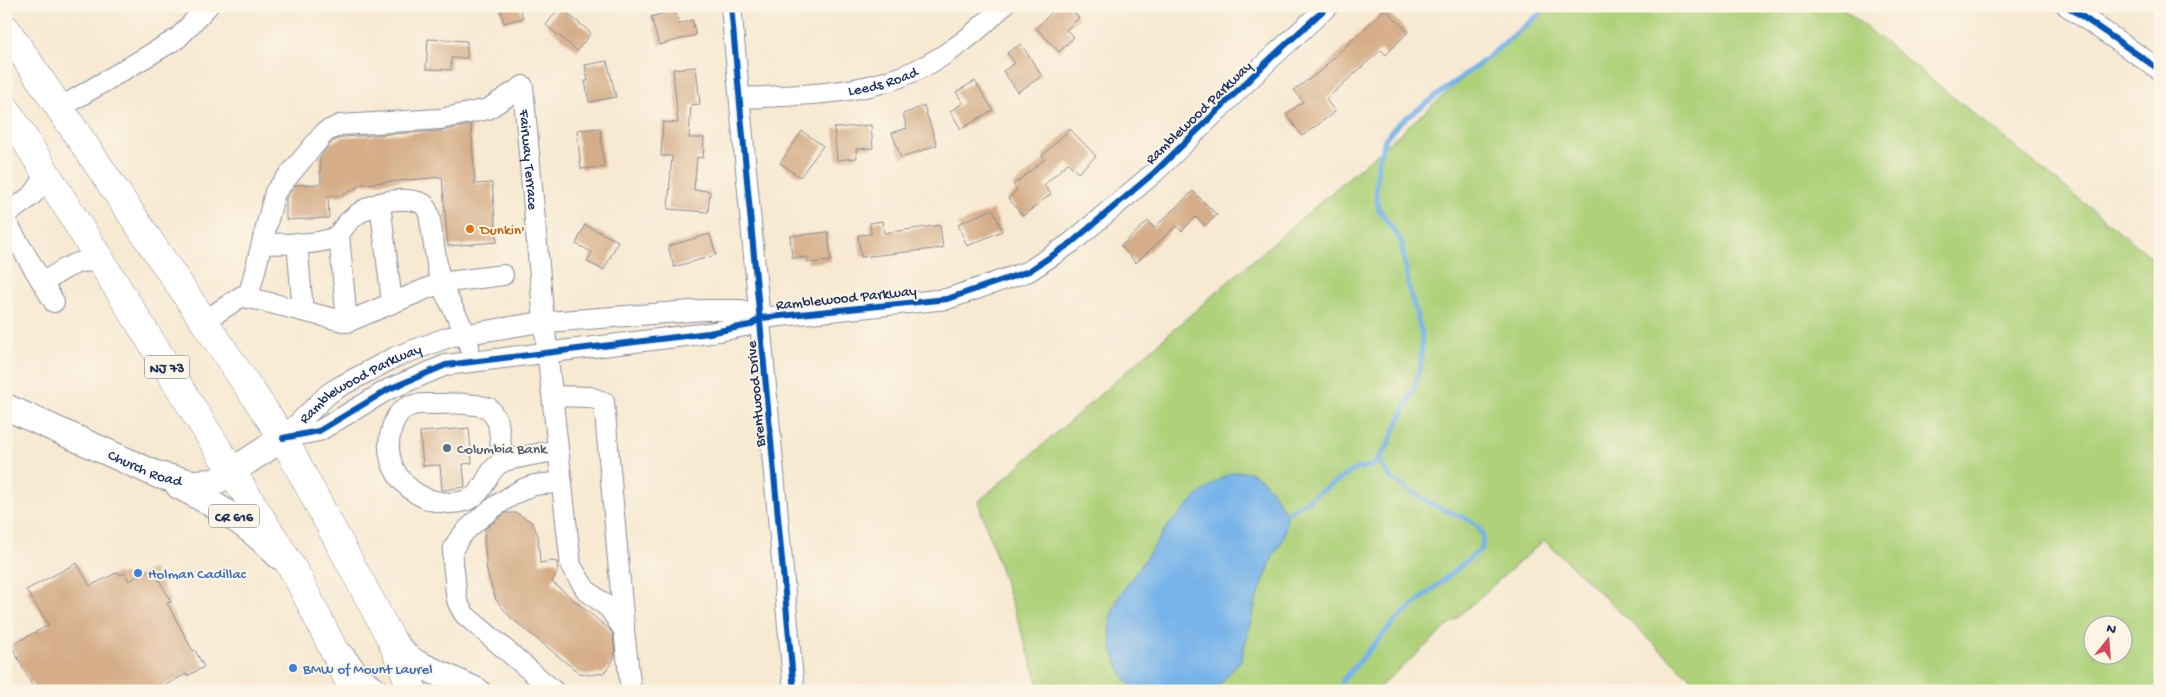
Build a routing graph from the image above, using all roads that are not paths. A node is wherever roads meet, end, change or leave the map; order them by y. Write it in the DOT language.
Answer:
graph roads {
  1 [pos="208,6"];
  2 [pos="731,6"];
  3 [pos="1003,6"];
  4 [pos="1328,6"];
  5 [pos="2067,6"];
  6 [pos="6,29"];
  7 [pos="2160,70"];
  8 [pos="740,98"];
  9 [pos="6,109"];
  10 [pos="58,109"];
  11 [pos="45,171"];
  12 [pos="380,203"];
  13 [pos="6,214"];
  14 [pos="6,222"];
  15 [pos="339,234"];
  16 [pos="297,243"];
  17 [pos="262,244"];
  18 [pos="104,267"];
  19 [pos="503,275"];
  20 [pos="43,283"];
  21 [pos="440,283"];
  22 [pos="248,298"];
  23 [pos="54,302"];
  24 [pos="392,303"];
  25 [pos="303,311"];
  26 [pos="761,318"];
  27 [pos="203,322"];
  28 [pos="348,322"];
  29 [pos="544,322"];
  30 [pos="466,334"];
  31 [pos="548,351"];
  32 [pos="471,360"];
  33 [pos="553,396"];
  34 [pos="6,407"];
  35 [pos="283,438"];
  36 [pos="558,450"];
  37 [pos="503,462"];
  38 [pos="232,472"];
  39 [pos="158,475"];
  40 [pos="562,483"];
  41 [pos="297,576"];
  42 [pos="624,630"];
  43 [pos="391,638"];
  44 [pos="333,646"];
  45 [pos="354,691"];
  46 [pos="375,691"];
  47 [pos="413,691"];
  48 [pos="477,691"];
  49 [pos="554,691"];
  50 [pos="631,691"];
  51 [pos="794,691"];
  1 -- 10 [label="street"];
  2 -- 8 [label="street, Brentwood Drive"];
  3 -- 8 [label="street, Leeds Road"];
  4 -- 26 [label="street, Ramblewood Parkway"];
  5 -- 7 [label="street"];
  6 -- 10 [label="highway"];
  8 -- 26 [label="street, Brentwood Drive"];
  9 -- 11 [label="highway, NJ 73"];
  10 -- 27 [label="highway"];
  11 -- 13 [label="street"];
  11 -- 18 [label="highway, NJ 73"];
  12 -- 15 [label="street"];
  12 -- 21 [label="street"];
  12 -- 24 [label="street"];
  14 -- 20 [label="street"];
  15 -- 16 [label="street"];
  15 -- 28 [label="street"];
  16 -- 17 [label="street"];
  16 -- 25 [label="street"];
  17 -- 22 [label="street"];
  17 -- 29 [label="street, Fairway Terrace"];
  18 -- 20 [label="street"];
  18 -- 38 [label="highway, NJ 73"];
  19 -- 21 [label="street"];
  20 -- 23 [label="street"];
  21 -- 24 [label="street"];
  21 -- 30 [label="street"];
  22 -- 25 [label="street"];
  22 -- 27 [label="street"];
  24 -- 28 [label="street"];
  25 -- 28 [label="street"];
  26 -- 29 [label="street, Ramblewood Parkway"];
  26 -- 31 [label="street, Ramblewood Parkway"];
  26 -- 51 [label="street, Brentwood Drive"];
  27 -- 35 [label="highway"];
  29 -- 30 [label="street, Ramblewood Parkway"];
  29 -- 31 [label="street, Fairway Terrace"];
  30 -- 32 [label="street"];
  30 -- 35 [label="street, Ramblewood Parkway"];
  31 -- 32 [label="street, Ramblewood Parkway"];
  31 -- 33 [label="street, Fairway Terrace"];
  32 -- 35 [label="street, Ramblewood Parkway"];
  33 -- 36 [label="street, Fairway Terrace"];
  33 -- 42 [label="street"];
  34 -- 39 [label="main road, Church Road / CR 616"];
  35 -- 38 [label="main road, Church Road / CR 616"];
  35 -- 43 [label="highway"];
  36 -- 37 [label="street"];
  36 -- 40 [label="street, Fairway Terrace"];
  37 -- 37 [label="street"];
  38 -- 39 [label="main road, Church Road / CR 616"];
  38 -- 41 [label="highway, NJ 73"];
  39 -- 41 [label="main road, CR 616"];
  40 -- 42 [label="street, Fairway Terrace"];
  40 -- 49 [label="street"];
  41 -- 44 [label="highway, NJ 73"];
  42 -- 50 [label="street"];
  43 -- 47 [label="highway"];
  43 -- 48 [label="main road"];
  44 -- 45 [label="highway, NJ 73"];
  44 -- 46 [label="main road"];
}
